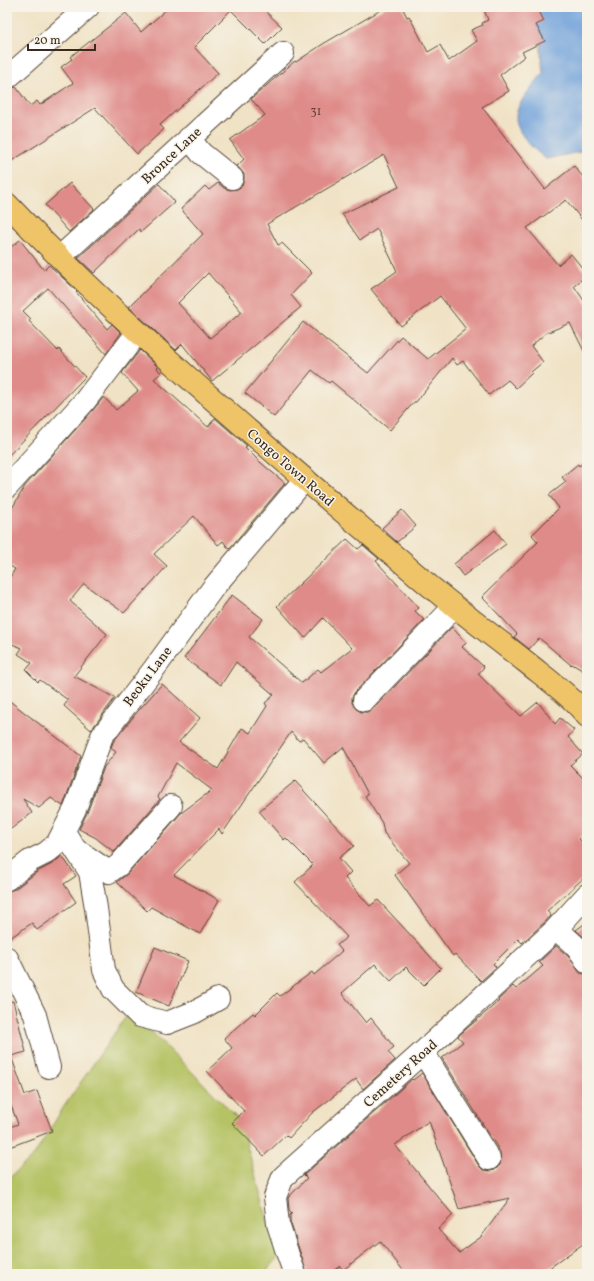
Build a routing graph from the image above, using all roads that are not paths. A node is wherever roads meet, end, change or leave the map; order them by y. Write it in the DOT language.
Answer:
graph roads {
  1 [pos="88,7"];
  2 [pos="283,53"];
  3 [pos="7,78"];
  4 [pos="189,138"];
  5 [pos="232,178"];
  6 [pos="7,204"];
  7 [pos="60,257"];
  8 [pos="138,332"];
  9 [pos="305,479"];
  10 [pos="7,487"];
  11 [pos="454,607"];
  12 [pos="364,700"];
  13 [pos="584,708"];
  14 [pos="171,806"];
  15 [pos="69,840"];
  16 [pos="7,879"];
  17 [pos="587,895"];
  18 [pos="556,930"];
  19 [pos="7,958"];
  20 [pos="587,962"];
  21 [pos="218,999"];
  22 [pos="423,1052"];
  23 [pos="49,1067"];
  24 [pos="489,1159"];
  25 [pos="295,1274"];
  1 -- 3 [label="street"];
  2 -- 4 [label="street, Bronce Lane"];
  4 -- 5 [label="street"];
  4 -- 7 [label="street, Bronce Lane"];
  6 -- 7 [label="main road, Congo Town Road"];
  7 -- 8 [label="main road, Congo Town Road"];
  8 -- 9 [label="main road, Congo Town Road"];
  8 -- 10 [label="street"];
  9 -- 11 [label="main road, Congo Town Road"];
  9 -- 15 [label="street, Beoku Lane"];
  11 -- 12 [label="street"];
  11 -- 13 [label="main road, Congo Town Road"];
  14 -- 15 [label="street"];
  15 -- 16 [label="street, Beoku Lane"];
  15 -- 21 [label="street"];
  17 -- 18 [label="street, Cemetery Road"];
  18 -- 20 [label="street"];
  18 -- 22 [label="street, Cemetery Road"];
  19 -- 23 [label="street"];
  22 -- 24 [label="street"];
  22 -- 25 [label="street, Cemetery Road"];
}
